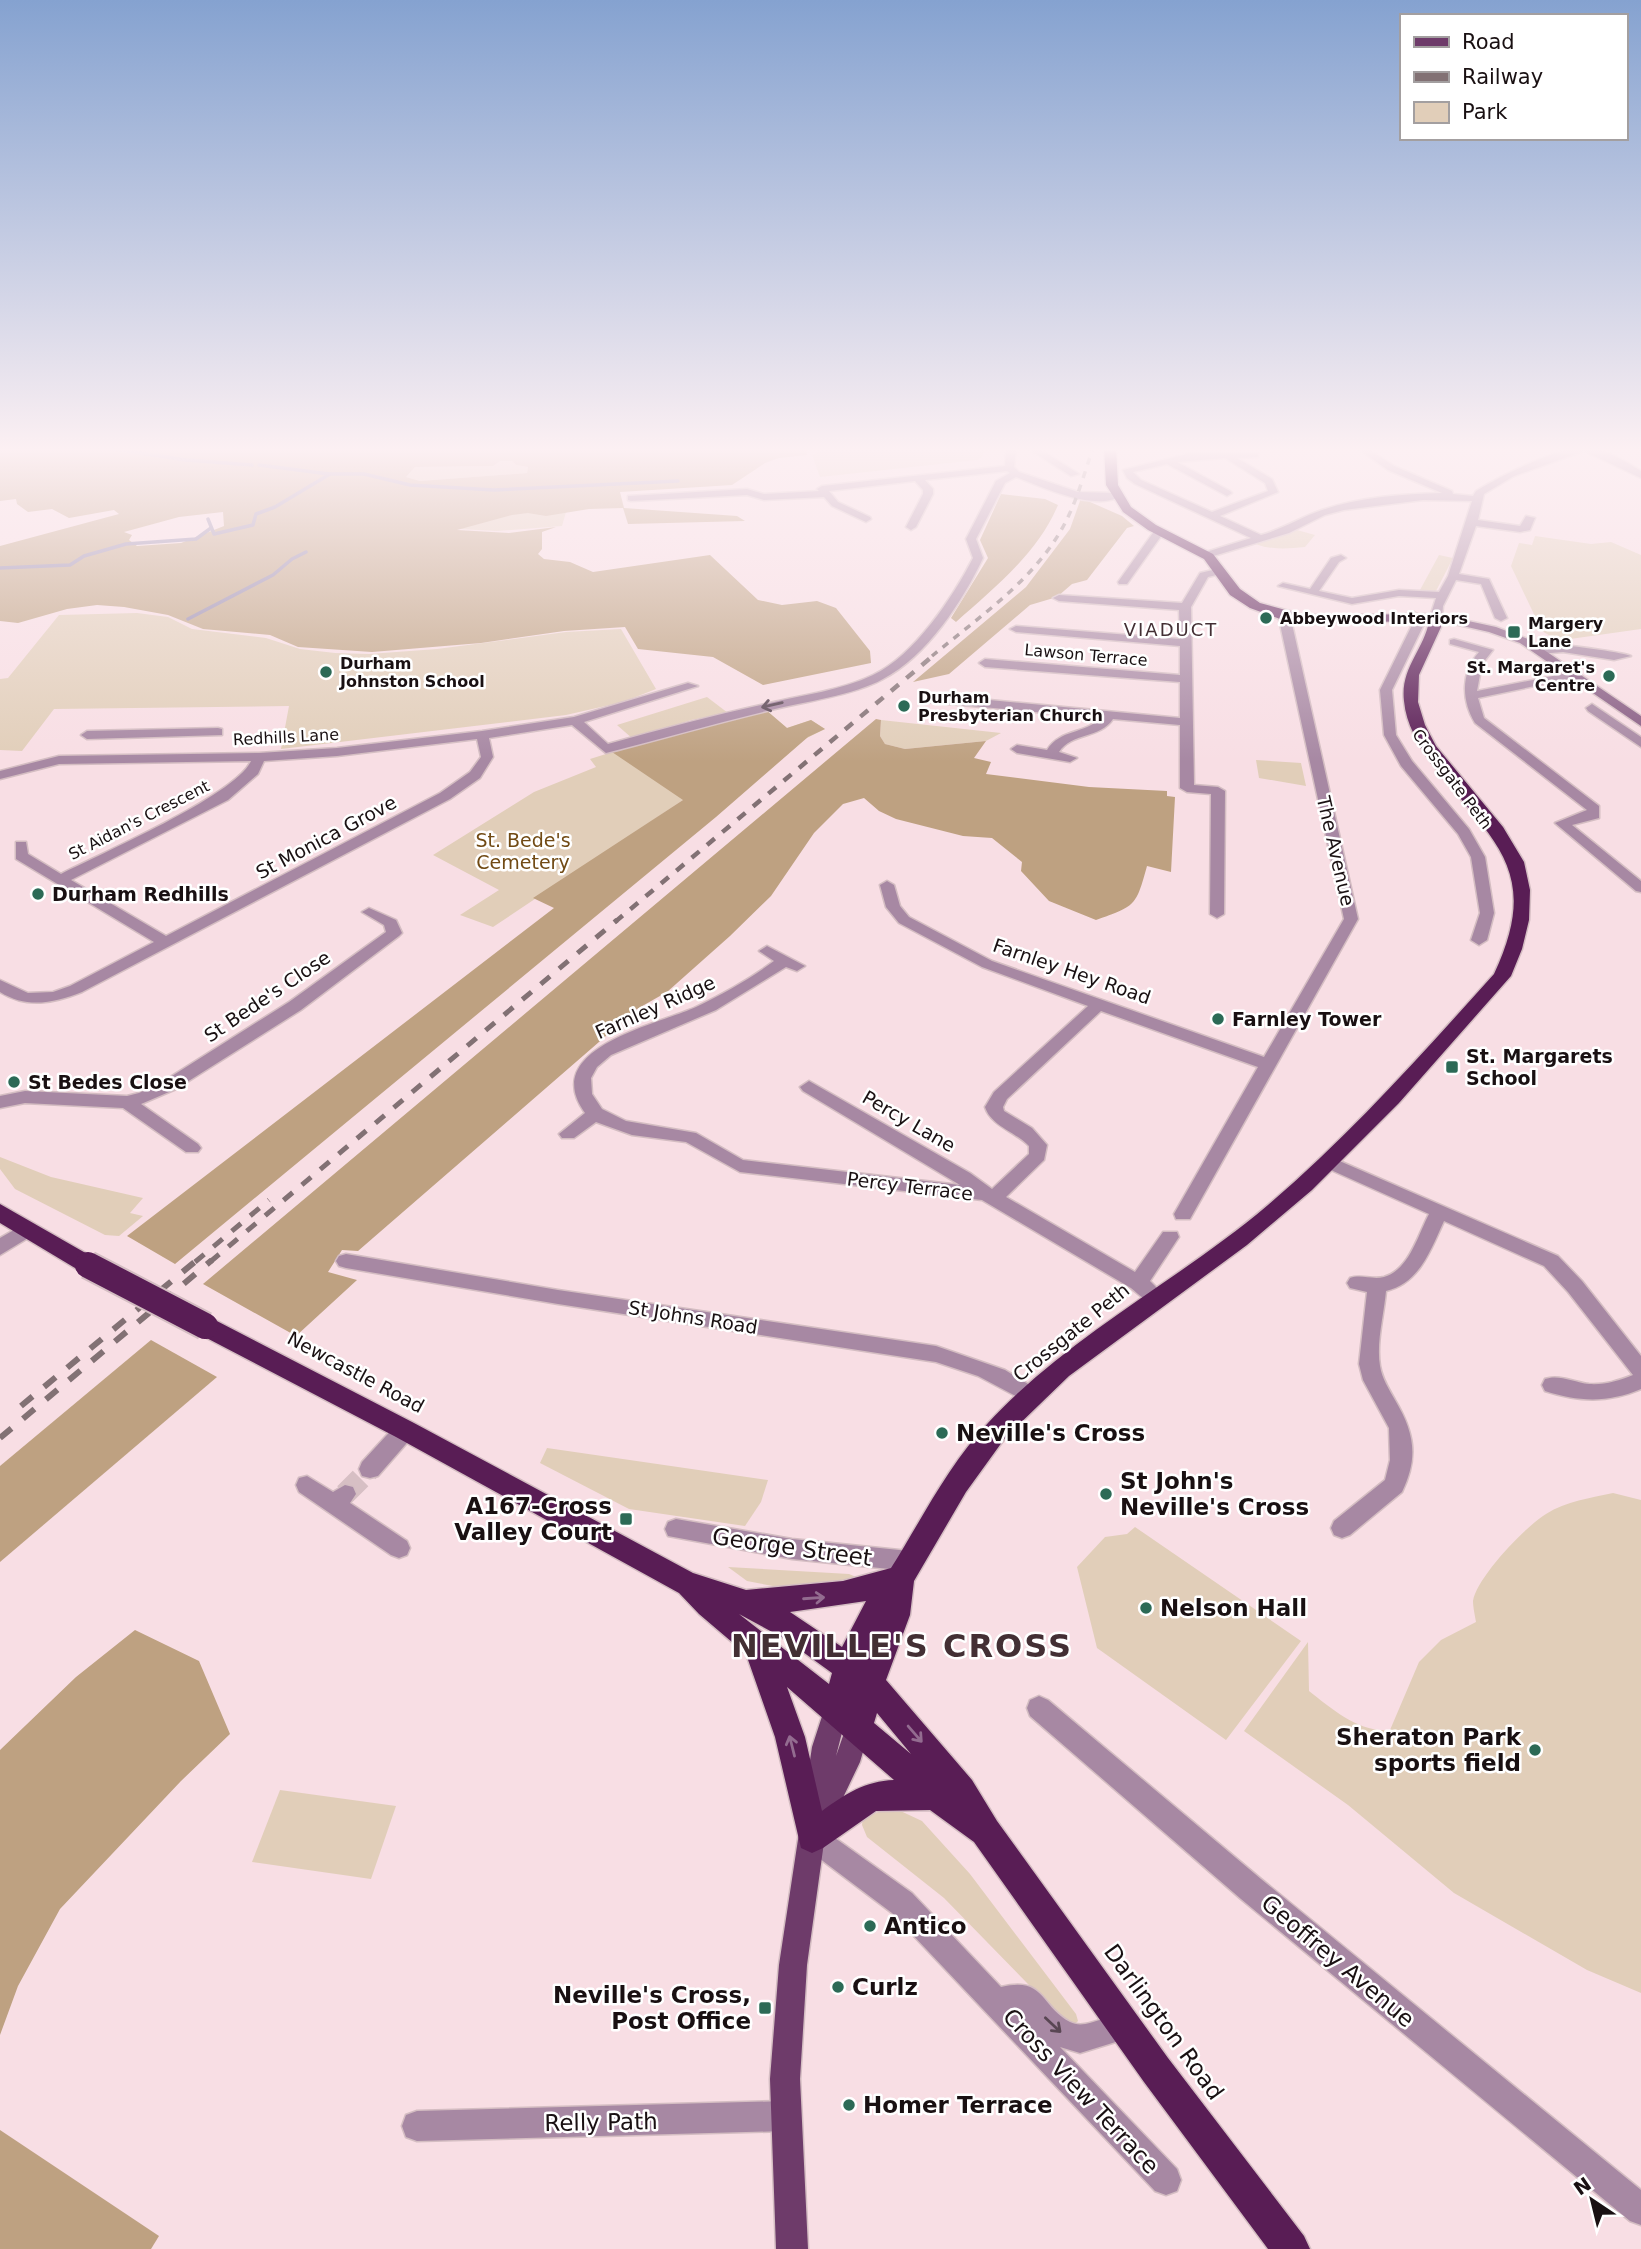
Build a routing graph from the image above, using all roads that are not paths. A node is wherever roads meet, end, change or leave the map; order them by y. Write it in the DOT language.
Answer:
graph roads {
  1 [pos="977,553"];
  2 [pos="1144,553"];
  3 [pos="1202,553"];
  4 [pos="1211,553"];
  5 [pos="1461,553"];
  6 [pos="1206,555"];
  7 [pos="1341,558"];
  8 [pos="1221,571"];
  9 [pos="1453,576"];
  10 [pos="1123,582"];
  11 [pos="1283,586"];
  12 [pos="1312,593"];
  13 [pos="1442,595"];
  14 [pos="1059,598"];
  15 [pos="1185,607"];
  16 [pos="1284,615"];
  17 [pos="1414,615"];
  18 [pos="1436,617"];
  19 [pos="1501,618"];
  20 [pos="1016,629"];
  21 [pos="1454,642"];
  22 [pos="1185,643"];
  23 [pos="1539,650"];
  24 [pos="1622,659"];
  25 [pos="985,663"];
  26 [pos="1574,674"];
  27 [pos="1185,679"];
  28 [pos="692,686"];
  29 [pos="1471,696"];
  30 [pos="927,698"];
  31 [pos="1592,708"];
  32 [pos="1109,715"];
  33 [pos="575,721"];
  34 [pos="1186,722"];
  35 [pos="1641,722"];
  36 [pos="218,732"];
  37 [pos="137,734"];
  38 [pos="87,735"];
  39 [pos="482,735"];
  40 [pos="1641,743"];
  41 [pos="1017,749"];
  42 [pos="1051,755"];
  43 [pos="258,757"];
  44 [pos="1070,758"];
  45 [pos="122,759"];
  46 [pos="0,775"];
  47 [pos="21,845"];
  48 [pos="60,880"];
  49 [pos="887,884"];
  50 [pos="1641,888"];
  51 [pos="369,912"];
  52 [pos="1217,915"];
  53 [pos="1479,940"];
  54 [pos="166,942"];
  55 [pos="767,951"];
  56 [pos="0,985"];
  57 [pos="1100,1003"];
  58 [pos="1269,1065"];
  59 [pos="809,1087"];
  60 [pos="0,1102"];
  61 [pos="127,1102"];
  62 [pos="595,1114"];
  63 [pos="568,1134"];
  64 [pos="192,1148"];
  65 [pos="1328,1162"];
  66 [pos="990,1197"];
  67 [pos="0,1212"];
  68 [pos="1439,1212"];
  69 [pos="1183,1214"];
  70 [pos="26,1230"];
  71 [pos="1170,1237"];
  72 [pos="0,1248"];
  73 [pos="346,1261"];
  74 [pos="1147,1290"];
  75 [pos="1641,1370"];
  76 [pos="1641,1380"];
  77 [pos="1552,1385"];
  78 [pos="1031,1396"];
  79 [pos="405,1430"];
  80 [pos="370,1469"];
  81 [pos="307,1485"];
  82 [pos="1342,1528"];
  83 [pos="676,1530"];
  84 [pos="399,1548"];
  85 [pos="905,1570"];
  86 [pos="685,1584"];
  87 [pos="746,1603"];
  88 [pos="758,1649"];
  89 [pos="859,1675"];
  90 [pos="1039,1708"];
  91 [pos="847,1718"];
  92 [pos="933,1795"];
  93 [pos="986,1832"];
  94 [pos="812,1837"];
  95 [pos="997,2002"];
  96 [pos="1125,2026"];
  97 [pos="786,2116"];
  98 [pos="417,2126"];
  99 [pos="1166,2180"];
  100 [pos="1641,2210"];
  101 [pos="792,2249"];
  102 [pos="1291,2249"];
  1 -- 33 [label="street, one-way"];
  2 -- 10 [label="street"];
  3 -- 6 [label="highway"];
  4 -- 6 [label="street"];
  5 -- 9 [label="street"];
  6 -- 8 [label="highway"];
  7 -- 12 [label="street"];
  8 -- 15 [label="street"];
  8 -- 16 [label="highway"];
  9 -- 13 [label="street"];
  9 -- 19 [label="street"];
  11 -- 12 [label="street"];
  12 -- 13 [label="street"];
  13 -- 18 [label="street"];
  14 -- 15 [label="street"];
  15 -- 22 [label="street"];
  16 -- 17 [label="highway"];
  16 -- 58 [label="street, The Avenue"];
  17 -- 18 [label="highway"];
  17 -- 53 [label="street, Crossgate Peth"];
  18 -- 23 [label="street"];
  18 -- 65 [label="highway, Crossgate Peth"];
  20 -- 22 [label="street"];
  21 -- 29 [label="street"];
  22 -- 27 [label="street"];
  23 -- 24 [label="street"];
  23 -- 26 [label="street"];
  25 -- 27 [label="street, Lawson Terrace"];
  26 -- 29 [label="street"];
  26 -- 35 [label="street"];
  27 -- 34 [label="street"];
  28 -- 33 [label="street, Redhills Lane"];
  29 -- 50 [label="street"];
  30 -- 32 [label="street"];
  31 -- 40 [label="street"];
  32 -- 34 [label="street"];
  32 -- 42 [label="street"];
  33 -- 39 [label="street, Redhills Lane"];
  34 -- 52 [label="street"];
  36 -- 37 [label="street"];
  37 -- 38 [label="street"];
  37 -- 45 [label="street"];
  39 -- 43 [label="street, Redhills Lane"];
  39 -- 54 [label="street, St Monica Grove"];
  41 -- 42 [label="street"];
  42 -- 44 [label="street"];
  43 -- 45 [label="street, Redhills Lane"];
  43 -- 48 [label="street, St Aidan's Crescent"];
  45 -- 46 [label="street, Redhills Lane"];
  47 -- 48 [label="street"];
  48 -- 54 [label="street"];
  49 -- 57 [label="street, Farnley Hey Road"];
  51 -- 61 [label="street, St Bede's Close"];
  54 -- 56 [label="street, St Monica Grove"];
  55 -- 62 [label="street, Farnley Ridge"];
  57 -- 58 [label="street, Farnley Hey Road"];
  57 -- 66 [label="street"];
  58 -- 69 [label="street, The Avenue"];
  59 -- 66 [label="street, Percy Lane"];
  60 -- 61 [label="street, St Bede's Close"];
  61 -- 64 [label="street"];
  62 -- 63 [label="street"];
  62 -- 66 [label="street, Percy Terrace"];
  65 -- 68 [label="street"];
  65 -- 74 [label="highway, Crossgate Peth"];
  66 -- 74 [label="street, Percy Terrace"];
  67 -- 70 [label="highway, Newcastle Road"];
  68 -- 75 [label="street"];
  68 -- 82 [label="street"];
  70 -- 72 [label="street"];
  70 -- 79 [label="highway, Newcastle Road, bridge"];
  71 -- 74 [label="street"];
  73 -- 78 [label="street, St Johns Road"];
  74 -- 78 [label="highway, Crossgate Peth"];
  76 -- 77 [label="street"];
  78 -- 85 [label="highway, Crossgate Peth"];
  79 -- 80 [label="street"];
  79 -- 86 [label="highway, Newcastle Road"];
  81 -- 84 [label="street"];
  83 -- 85 [label="street, George Street"];
  87 -- 85 [label="highway, one-way"];
  85 -- 89 [label="highway, Crossgate Peth"];
  86 -- 87 [label="highway, Newcastle Road"];
  86 -- 88 [label="highway, Newcastle Road"];
  87 -- 89 [label="highway, Newcastle Road"];
  88 -- 91 [label="highway, Newcastle Road"];
  94 -- 88 [label="highway, one-way"];
  89 -- 91 [label="highway, Crossgate Peth"];
  89 -- 93 [label="highway, Darlington Road, one-way"];
  90 -- 100 [label="street, Geoffrey Avenue"];
  91 -- 92 [label="highway, Darlington Road"];
  91 -- 94 [label="main road"];
  92 -- 93 [label="highway, Darlington Road"];
  92 -- 94 [label="highway"];
  93 -- 96 [label="highway, Darlington Road"];
  94 -- 95 [label="street"];
  94 -- 97 [label="main road"];
  95 -- 96 [label="street, one-way"];
  95 -- 99 [label="street, Cross View Terrace"];
  96 -- 102 [label="highway, Darlington Road"];
  97 -- 98 [label="street, Relly Path"];
  97 -- 101 [label="main road"];
}
